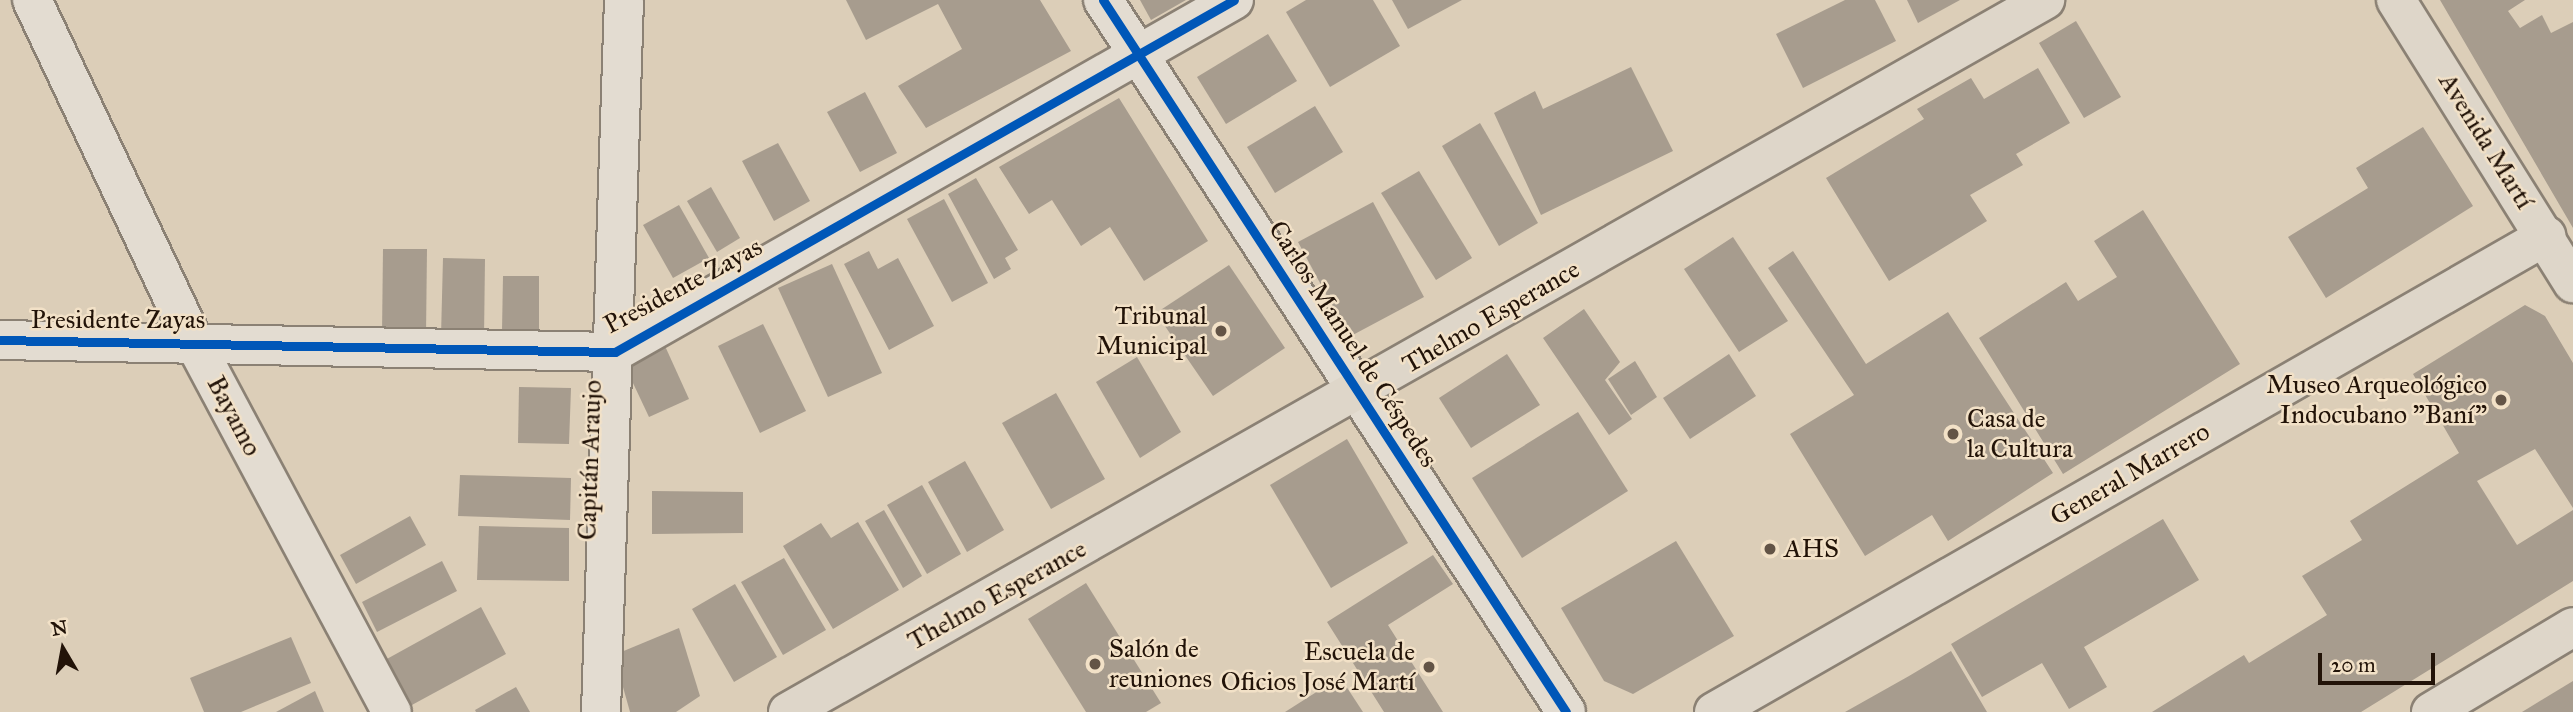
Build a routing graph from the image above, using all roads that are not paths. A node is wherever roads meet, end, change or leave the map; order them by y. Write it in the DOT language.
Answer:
graph roads {
  1 [pos="32,0"];
  2 [pos="624,0"];
  3 [pos="1102,0"];
  4 [pos="1234,0"];
  5 [pos="2045,0"];
  6 [pos="2396,0"];
  7 [pos="1136,57"];
  8 [pos="2546,236"];
  9 [pos="2573,283"];
  10 [pos="0,340"];
  11 [pos="194,341"];
  12 [pos="615,352"];
  13 [pos="1361,391"];
  14 [pos="2573,627"];
  15 [pos="392,712"];
  16 [pos="601,712"];
  17 [pos="788,712"];
  18 [pos="1566,712"];
  19 [pos="1714,712"];
  20 [pos="2431,712"];
  1 -- 11 [label="street, Bayamo"];
  2 -- 12 [label="street, Capitán Araujo"];
  3 -- 7 [label="street, Carlos Manuel de Céspedes"];
  4 -- 7 [label="street, Presidente Zayas"];
  5 -- 13 [label="main road, Thelmo Esperance"];
  6 -- 8 [label="main road, Avenida Martí"];
  7 -- 12 [label="street, Presidente Zayas"];
  7 -- 13 [label="street, Carlos Manuel de Céspedes"];
  8 -- 9 [label="main road, Avenida Martí"];
  8 -- 19 [label="main road, General Marrero"];
  10 -- 11 [label="street, Presidente Zayas"];
  11 -- 12 [label="street, Presidente Zayas"];
  11 -- 15 [label="street, Bayamo"];
  12 -- 16 [label="street, Capitán Araujo"];
  13 -- 17 [label="main road, Thelmo Esperance"];
  13 -- 18 [label="street, Carlos Manuel de Céspedes"];
  14 -- 20 [label="main road"];
}
